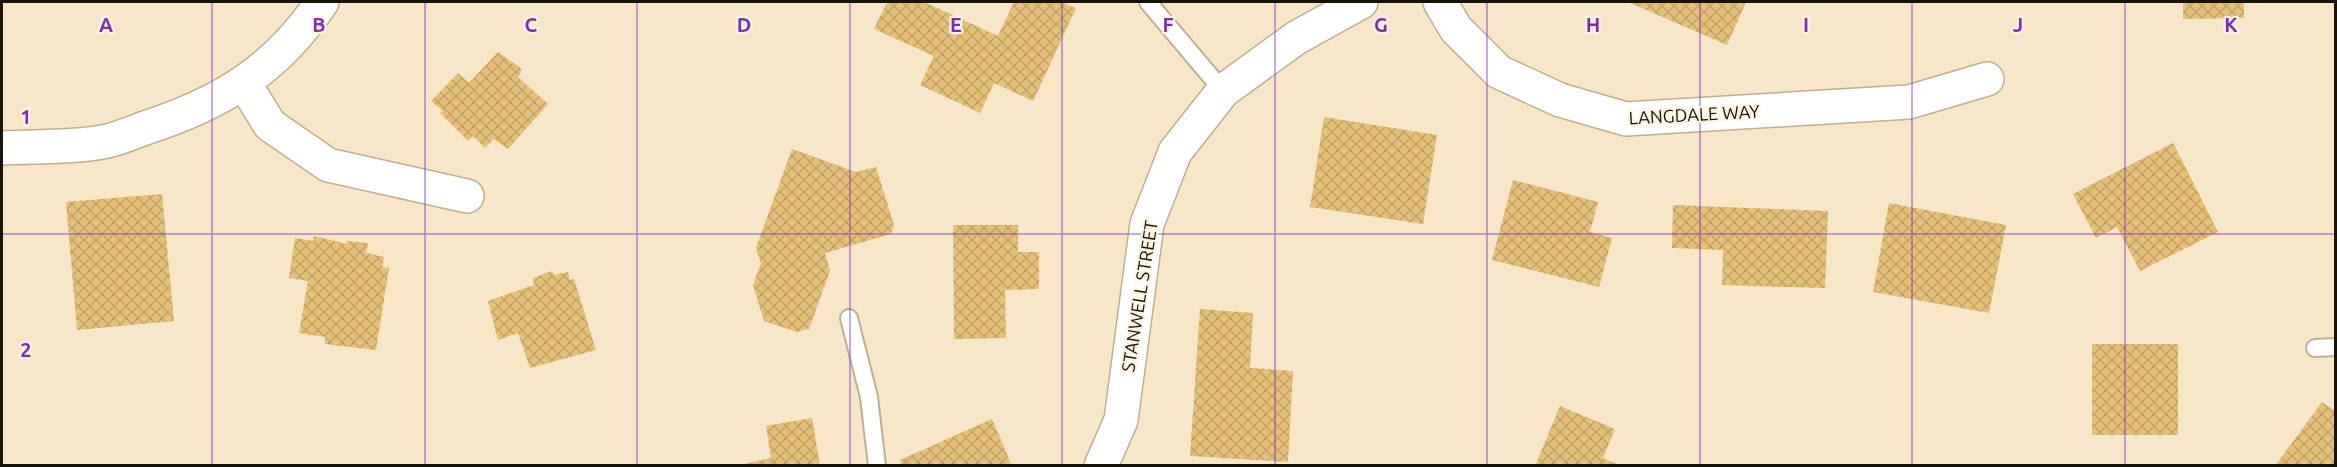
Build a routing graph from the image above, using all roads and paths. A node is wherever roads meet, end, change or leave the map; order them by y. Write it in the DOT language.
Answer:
graph roads {
  1 [pos="322,2"];
  2 [pos="1148,2"];
  3 [pos="1361,2"];
  4 [pos="1440,2"];
  5 [pos="1987,79"];
  6 [pos="244,83"];
  7 [pos="1223,91"];
  8 [pos="2,148"];
  9 [pos="467,195"];
  10 [pos="849,318"];
  11 [pos="2336,347"];
  12 [pos="2315,348"];
  13 [pos="877,465"];
  14 [pos="1101,465"];
  1 -- 6 [label="street"];
  2 -- 7 [label="lane"];
  3 -- 7 [label="street, STANWELL STREET"];
  4 -- 5 [label="street, LANGDALE WAY"];
  6 -- 8 [label="street"];
  6 -- 9 [label="street"];
  7 -- 14 [label="street, STANWELL STREET"];
  10 -- 13 [label="lane"];
  11 -- 12 [label="lane"];
}
